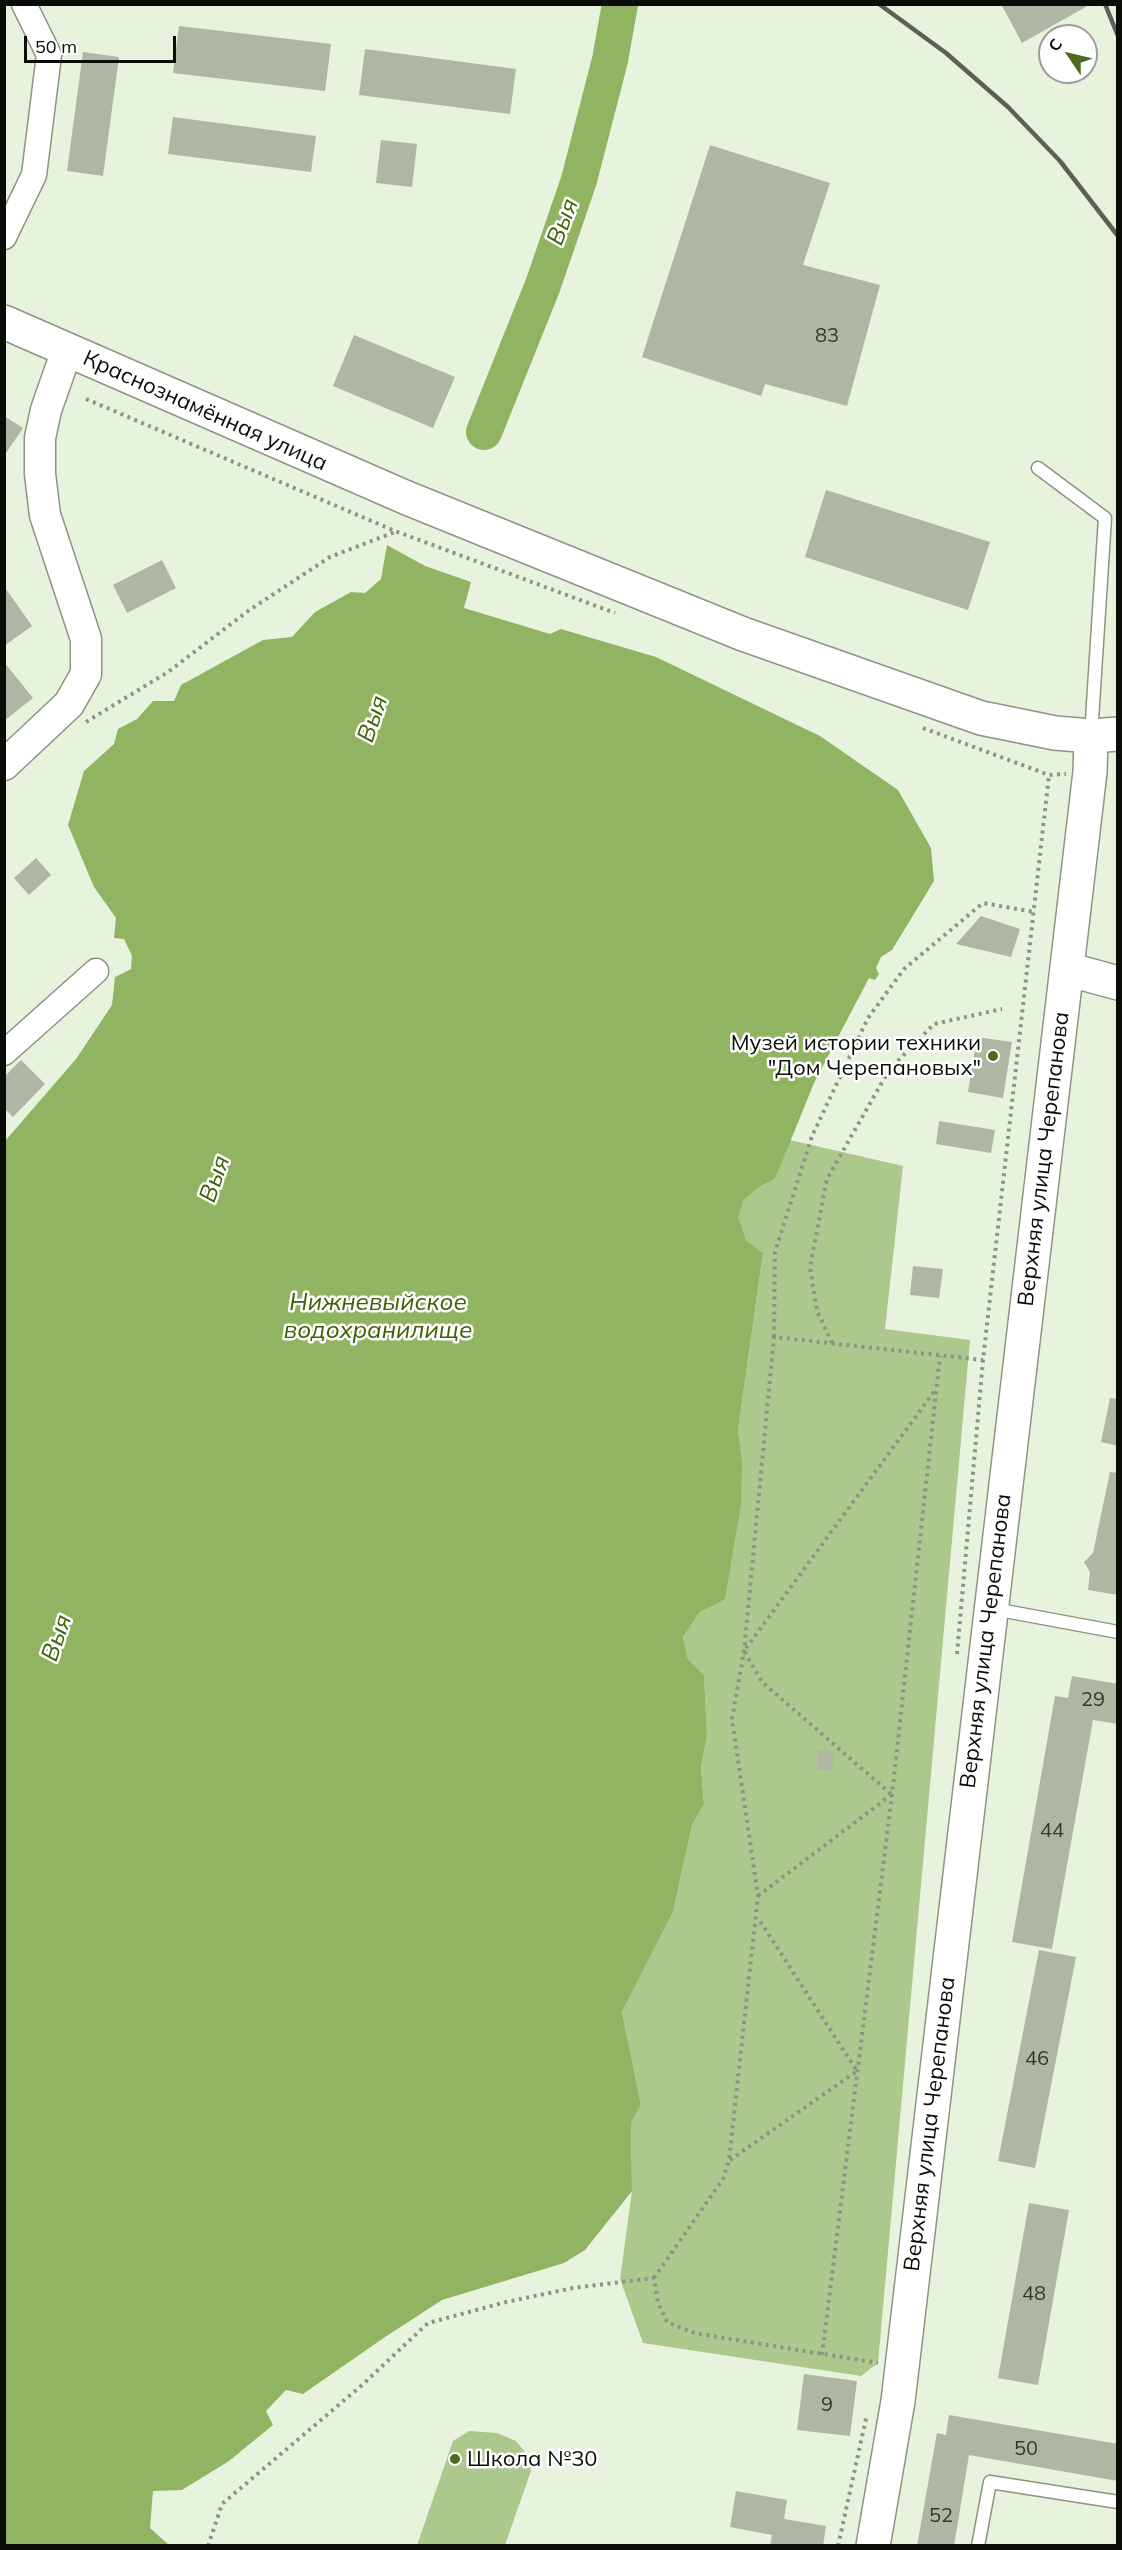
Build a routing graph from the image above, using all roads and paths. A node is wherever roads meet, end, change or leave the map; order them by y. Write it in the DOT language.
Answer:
graph roads {
  1 [pos="24,4"];
  2 [pos="4,237"];
  3 [pos="4,322"];
  4 [pos="67,350"];
  5 [pos="86,399"];
  6 [pos="1038,468"];
  7 [pos="395,531"];
  8 [pos="504,572"];
  9 [pos="85,723"];
  10 [pos="1110,736"];
  11 [pos="4,765"];
  12 [pos="1049,775"];
  13 [pos="1034,912"];
  14 [pos="1067,969"];
  15 [pos="96,970"];
  16 [pos="1118,983"];
  17 [pos="1002,1009"];
  18 [pos="4,1053"];
  19 [pos="774,1337"];
  20 [pos="833,1344"];
  21 [pos="940,1356"];
  22 [pos="983,1360"];
  23 [pos="937,1388"];
  24 [pos="990,1608"];
  25 [pos="1118,1632"];
  26 [pos="744,1652"];
  27 [pos="957,1663"];
  28 [pos="892,1795"];
  29 [pos="758,1896"];
  30 [pos="758,1917"];
  31 [pos="857,2071"];
  32 [pos="729,2160"];
  33 [pos="654,2278"];
  34 [pos="880,2351"];
  35 [pos="822,2355"];
  36 [pos="878,2363"];
  37 [pos="876,2375"];
  38 [pos="868,2409"];
  39 [pos="1118,2502"];
  40 [pos="208,2546"];
  41 [pos="838,2546"];
  42 [pos="873,2546"];
  43 [pos="978,2546"];
  1 -- 2 [label="street"];
  3 -- 4 [label="main road, Краснознамённая улица"];
  4 -- 10 [label="main road, Краснознамённая улица"];
  4 -- 11 [label="street"];
  5 -- 7 [label="path"];
  6 -- 10 [label="lane"];
  7 -- 8 [label="path"];
  7 -- 9 [label="path"];
  10 -- 14 [label="main road, Верхняя улица Черепанова"];
  12 -- 13 [label="path"];
  13 -- 19 [label="path"];
  13 -- 22 [label="path"];
  14 -- 16 [label="main road"];
  14 -- 24 [label="main road, Верхняя улица Черепанова"];
  15 -- 18 [label="street"];
  17 -- 20 [label="path"];
  19 -- 20 [label="path"];
  19 -- 26 [label="path"];
  20 -- 21 [label="path"];
  21 -- 22 [label="path"];
  21 -- 23 [label="path"];
  22 -- 27 [label="path"];
  23 -- 26 [label="path"];
  23 -- 28 [label="path"];
  24 -- 25 [label="lane"];
  24 -- 42 [label="main road, Верхняя улица Черепанова"];
  26 -- 28 [label="path"];
  26 -- 29 [label="path"];
  28 -- 29 [label="path"];
  28 -- 31 [label="path"];
  29 -- 30 [label="path"];
  30 -- 31 [label="path"];
  30 -- 32 [label="path"];
  31 -- 32 [label="path"];
  31 -- 35 [label="path"];
  32 -- 33 [label="path"];
  33 -- 35 [label="path"];
  33 -- 40 [label="path"];
  34 -- 36 [label="path"];
  35 -- 36 [label="path"];
  36 -- 37 [label="path"];
  38 -- 41 [label="path"];
  39 -- 43 [label="lane"];
}
